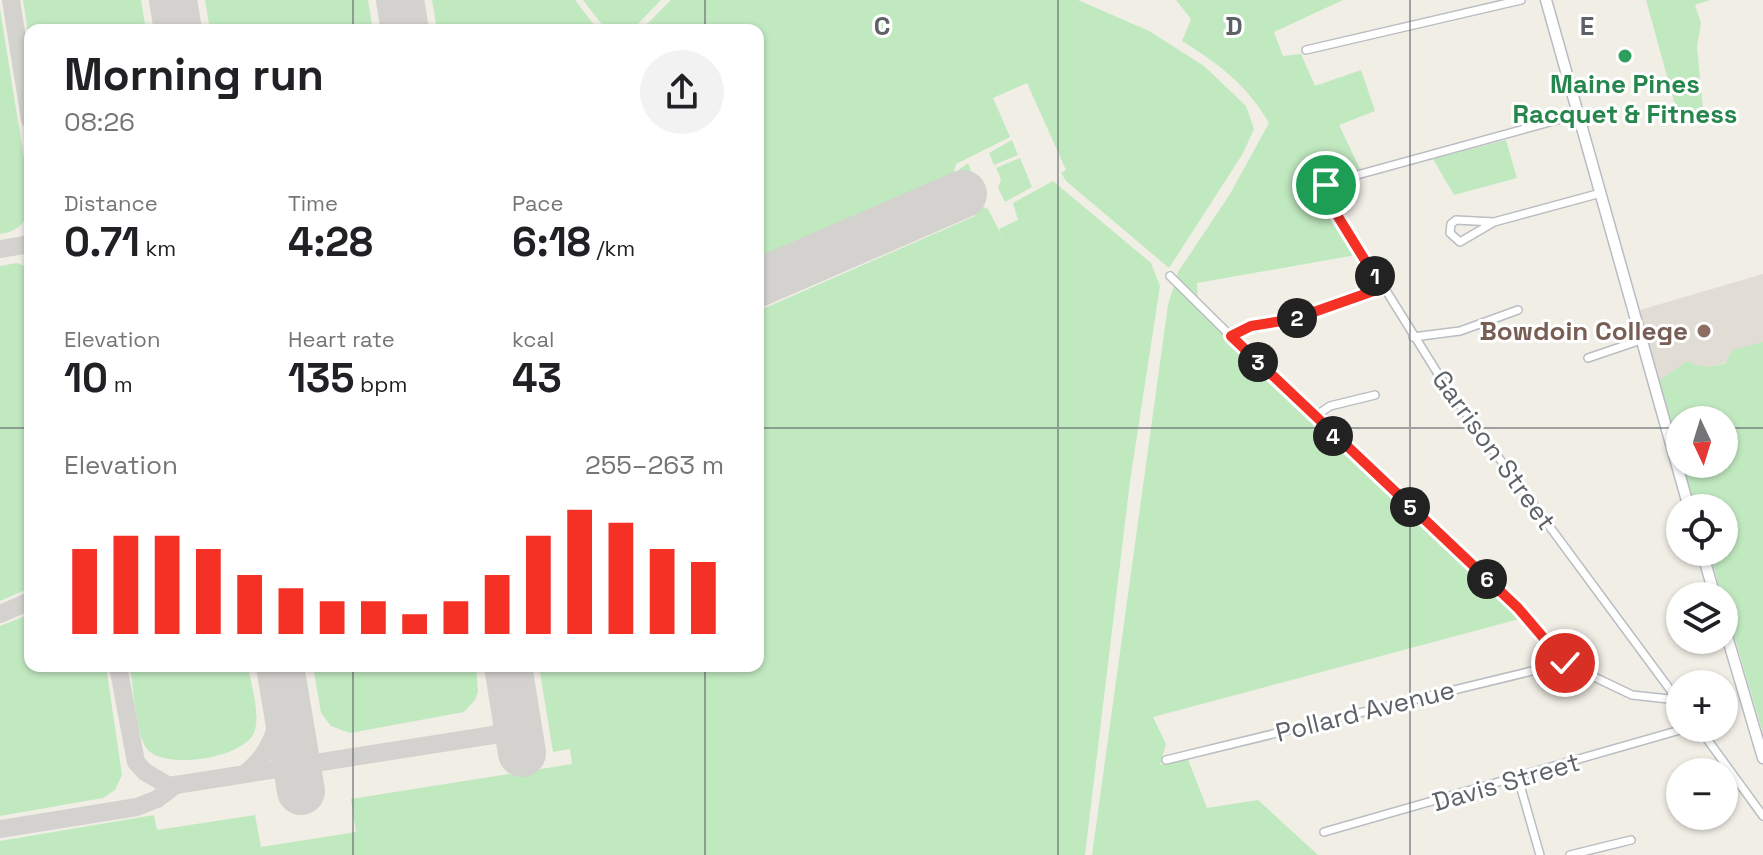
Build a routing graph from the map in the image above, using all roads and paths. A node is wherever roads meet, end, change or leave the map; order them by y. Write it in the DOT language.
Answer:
graph roads {
  1 [pos="1521,0"];
  2 [pos="1546,0"];
  3 [pos="1306,50"];
  4 [pos="1579,114"];
  5 [pos="1601,193"];
  6 [pos="1494,222"];
  7 [pos="1170,276"];
  8 [pos="1382,288"];
  9 [pos="1518,310"];
  10 [pos="1231,336"];
  11 [pos="1413,337"];
  12 [pos="1641,340"];
  13 [pos="1588,358"];
  14 [pos="1375,395"];
  15 [pos="1314,417"];
  16 [pos="1685,494"];
  17 [pos="1734,654"];
  18 [pos="1565,663"];
  19 [pos="1666,685"];
  20 [pos="1666,700"];
  21 [pos="1758,720"];
  22 [pos="1666,734"];
  23 [pos="1709,742"];
  24 [pos="1763,758"];
  25 [pos="1166,760"];
  26 [pos="1518,778"];
  27 [pos="1763,816"];
  28 [pos="1324,832"];
  29 [pos="1631,840"];
  30 [pos="1540,855"];
  31 [pos="1570,855"];
  1 -- 3 [label="street"];
  2 -- 4 [label="main road"];
  4 -- 5 [label="main road"];
  4 -- 8 [label="street, Garrison Street"];
  5 -- 6 [label="street"];
  5 -- 12 [label="main road"];
  6 -- 6 [label="street"];
  7 -- 10 [label="street"];
  8 -- 10 [label="street"];
  8 -- 11 [label="street, Garrison Street"];
  9 -- 11 [label="street"];
  10 -- 15 [label="street"];
  11 -- 19 [label="street, Garrison Street"];
  12 -- 13 [label="street"];
  12 -- 16 [label="main road"];
  14 -- 15 [label="street"];
  15 -- 18 [label="street"];
  17 -- 21 [label="main road"];
  18 -- 20 [label="street"];
  18 -- 25 [label="street, Pollard Avenue"];
  21 -- 24 [label="main road"];
  22 -- 26 [label="street, Davis Street"];
  23 -- 27 [label="street"];
  26 -- 28 [label="street, Davis Street"];
  26 -- 30 [label="street"];
  29 -- 31 [label="street"];
}
